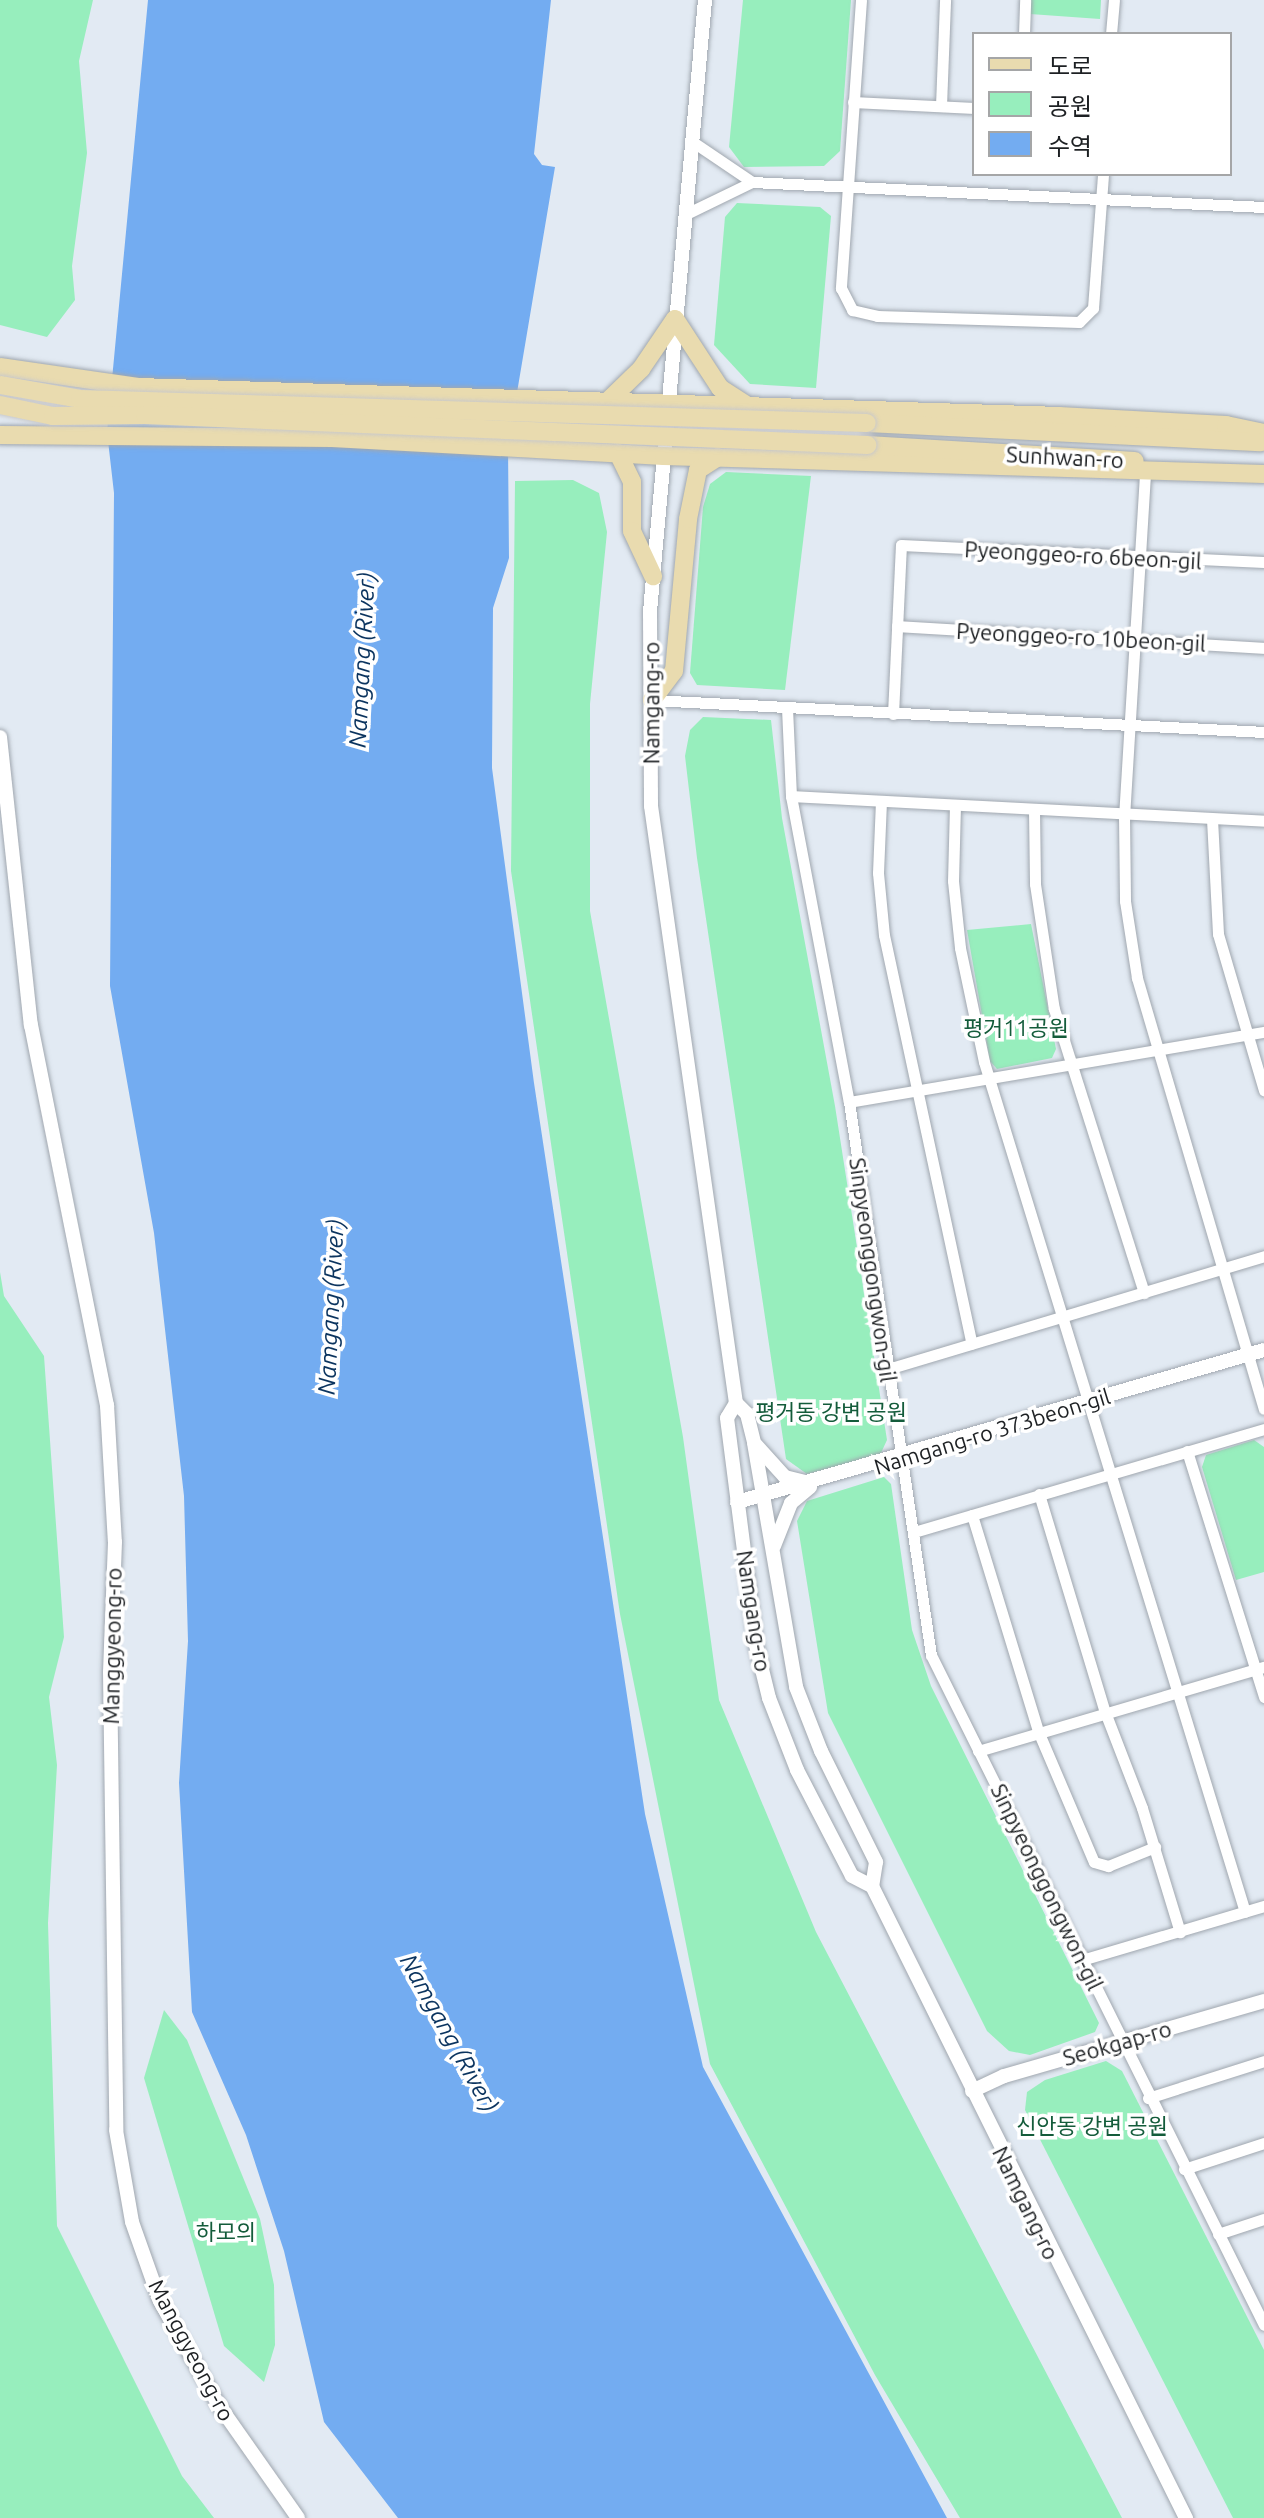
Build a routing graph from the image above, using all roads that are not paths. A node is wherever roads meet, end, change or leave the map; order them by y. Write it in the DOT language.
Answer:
graph roads {
  1 [pos="705,0"];
  2 [pos="861,0"];
  3 [pos="945,0"];
  4 [pos="1025,0"];
  5 [pos="1114,0"];
  6 [pos="1024,32"];
  7 [pos="1111,32"];
  8 [pos="853,102"];
  9 [pos="941,106"];
  10 [pos="972,108"];
  11 [pos="693,142"];
  12 [pos="1103,176"];
  13 [pos="752,182"];
  14 [pos="847,188"];
  15 [pos="1101,198"];
  16 [pos="1264,207"];
  17 [pos="686,214"];
  18 [pos="675,319"];
  19 [pos="0,367"];
  20 [pos="20,373"];
  21 [pos="0,385"];
  22 [pos="608,401"];
  23 [pos="0,405"];
  24 [pos="665,407"];
  25 [pos="752,408"];
  26 [pos="0,428"];
  27 [pos="1264,433"];
  28 [pos="0,435"];
  29 [pos="1264,442"];
  30 [pos="618,453"];
  31 [pos="664,456"];
  32 [pos="718,457"];
  33 [pos="1264,471"];
  34 [pos="1145,474"];
  35 [pos="1140,557"];
  36 [pos="1264,562"];
  37 [pos="653,576"];
  38 [pos="897,626"];
  39 [pos="1135,642"];
  40 [pos="1264,648"];
  41 [pos="652,700"];
  42 [pos="787,708"];
  43 [pos="893,714"];
  44 [pos="1130,725"];
  45 [pos="1264,732"];
  46 [pos="0,737"];
  47 [pos="791,796"];
  48 [pos="881,801"];
  49 [pos="955,805"];
  50 [pos="1034,810"];
  51 [pos="1124,816"];
  52 [pos="1212,819"];
  53 [pos="1264,821"];
  54 [pos="1264,1032"];
  55 [pos="1248,1035"];
  56 [pos="1158,1053"];
  57 [pos="1070,1065"];
  58 [pos="988,1079"];
  59 [pos="1264,1090"];
  60 [pos="921,1091"];
  61 [pos="849,1102"];
  62 [pos="1264,1256"];
  63 [pos="1222,1269"];
  64 [pos="1144,1293"];
  65 [pos="1062,1317"];
  66 [pos="972,1344"];
  67 [pos="1264,1350"];
  68 [pos="1247,1356"];
  69 [pos="888,1369"];
  70 [pos="736,1403"];
  71 [pos="1088,1403"];
  72 [pos="1264,1409"];
  73 [pos="1264,1429"];
  74 [pos="754,1443"];
  75 [pos="1187,1451"];
  76 [pos="903,1459"];
  77 [pos="1109,1474"];
  78 [pos="813,1484"];
  79 [pos="1039,1494"];
  80 [pos="764,1497"];
  81 [pos="737,1502"];
  82 [pos="972,1515"];
  83 [pos="914,1532"];
  84 [pos="774,1548"];
  85 [pos="1260,1668"];
  86 [pos="1175,1693"];
  87 [pos="1264,1697"];
  88 [pos="1105,1712"];
  89 [pos="1038,1731"];
  90 [pos="978,1751"];
  91 [pos="1155,1847"];
  92 [pos="872,1886"];
  93 [pos="1264,1906"];
  94 [pos="1245,1912"];
  95 [pos="1180,1932"];
  96 [pos="1085,1959"];
  97 [pos="1264,2001"];
  98 [pos="1121,2041"];
  99 [pos="1264,2061"];
  100 [pos="972,2091"];
  101 [pos="1148,2098"];
  102 [pos="1264,2143"];
  103 [pos="1184,2169"];
  104 [pos="1264,2219"];
  105 [pos="1218,2234"];
  106 [pos="1264,2297"];
  107 [pos="1251,2301"];
  108 [pos="1264,2325"];
  109 [pos="298,2518"];
  110 [pos="1186,2518"];
  1 -- 11 [label="street, Namgang-ro"];
  2 -- 8 [label="street"];
  3 -- 9 [label="street"];
  4 -- 6 [label="street"];
  5 -- 7 [label="street"];
  8 -- 9 [label="street"];
  8 -- 14 [label="street"];
  9 -- 10 [label="street"];
  11 -- 13 [label="street"];
  11 -- 17 [label="street, Namgang-ro"];
  12 -- 15 [label="street"];
  13 -- 14 [label="street"];
  13 -- 17 [label="street"];
  14 -- 15 [label="street"];
  14 -- 15 [label="street"];
  15 -- 16 [label="street"];
  17 -- 18 [label="street, Namgang-ro"];
  18 -- 22 [label="main road"];
  18 -- 24 [label="street, Namgang-ro"];
  18 -- 25 [label="main road"];
  19 -- 20 [label="main road"];
  20 -- 22 [label="main road"];
  20 -- 26 [label="main road"];
  21 -- 29 [label="main road, Sunhwan-ro, bridge"];
  22 -- 24 [label="main road"];
  23 -- 33 [label="main road, Sunhwan-ro, bridge"];
  24 -- 25 [label="main road"];
  24 -- 31 [label="street, Namgang-ro"];
  25 -- 27 [label="main road"];
  28 -- 30 [label="main road"];
  30 -- 31 [label="main road"];
  30 -- 37 [label="main road"];
  31 -- 32 [label="main road"];
  31 -- 37 [label="street, Namgang-ro"];
  32 -- 34 [label="main road"];
  32 -- 41 [label="main road"];
  33 -- 34 [label="main road"];
  34 -- 35 [label="street"];
  35 -- 36 [label="street, Pyeonggeo-ro 6beon-gil"];
  35 -- 38 [label="street, Pyeonggeo-ro 6beon-gil"];
  35 -- 39 [label="street"];
  37 -- 41 [label="street, Namgang-ro"];
  38 -- 39 [label="street, Pyeonggeo-ro 10beon-gil"];
  38 -- 43 [label="street"];
  39 -- 40 [label="street, Pyeonggeo-ro 10beon-gil"];
  39 -- 44 [label="street"];
  41 -- 42 [label="street"];
  41 -- 70 [label="street, Namgang-ro"];
  42 -- 43 [label="street"];
  42 -- 47 [label="street, Sinpyeonggongwon-gil"];
  43 -- 44 [label="street"];
  44 -- 45 [label="street"];
  44 -- 51 [label="street"];
  46 -- 109 [label="street, Manggyeong-ro"];
  47 -- 48 [label="street"];
  47 -- 61 [label="street, Sinpyeonggongwon-gil"];
  48 -- 49 [label="street"];
  48 -- 60 [label="street"];
  49 -- 50 [label="street"];
  49 -- 58 [label="street"];
  50 -- 51 [label="street"];
  50 -- 57 [label="street"];
  51 -- 52 [label="street"];
  51 -- 56 [label="street"];
  52 -- 53 [label="street"];
  52 -- 55 [label="street"];
  54 -- 55 [label="street"];
  55 -- 56 [label="street"];
  55 -- 59 [label="street"];
  56 -- 57 [label="street"];
  56 -- 63 [label="street"];
  57 -- 58 [label="street"];
  57 -- 64 [label="street"];
  58 -- 60 [label="street"];
  58 -- 65 [label="street"];
  60 -- 61 [label="street"];
  60 -- 66 [label="street"];
  61 -- 69 [label="street, Sinpyeonggongwon-gil"];
  62 -- 63 [label="street"];
  63 -- 64 [label="street"];
  63 -- 68 [label="street"];
  64 -- 65 [label="street"];
  65 -- 66 [label="street"];
  65 -- 71 [label="street"];
  66 -- 69 [label="street"];
  67 -- 68 [label="street, Namgang-ro 373beon-gil"];
  68 -- 71 [label="street, Namgang-ro 373beon-gil"];
  68 -- 72 [label="street"];
  69 -- 76 [label="street, Sinpyeonggongwon-gil"];
  70 -- 74 [label="street, Namgang-ro"];
  70 -- 81 [label="street, Namgang-ro"];
  71 -- 76 [label="street, Namgang-ro 373beon-gil"];
  71 -- 77 [label="street"];
  73 -- 75 [label="street"];
  74 -- 78 [label="street"];
  74 -- 80 [label="street, Namgang-ro"];
  75 -- 77 [label="street"];
  75 -- 85 [label="street"];
  76 -- 78 [label="street, Namgang-ro 373beon-gil"];
  76 -- 83 [label="street, Sinpyeonggongwon-gil"];
  77 -- 79 [label="street"];
  77 -- 86 [label="street"];
  78 -- 80 [label="street, Namgang-ro 373beon-gil"];
  78 -- 84 [label="street"];
  79 -- 82 [label="street"];
  79 -- 88 [label="street"];
  80 -- 81 [label="street, Namgang-ro 373beon-gil"];
  80 -- 84 [label="street, Namgang-ro"];
  81 -- 92 [label="street, Namgang-ro"];
  82 -- 83 [label="street"];
  82 -- 89 [label="street"];
  83 -- 90 [label="street, Sinpyeonggongwon-gil"];
  84 -- 92 [label="street, Namgang-ro"];
  85 -- 86 [label="street"];
  85 -- 87 [label="street"];
  86 -- 88 [label="street"];
  86 -- 94 [label="street"];
  88 -- 89 [label="street"];
  88 -- 91 [label="street"];
  89 -- 90 [label="street"];
  89 -- 91 [label="street"];
  90 -- 96 [label="street, Sinpyeonggongwon-gil"];
  91 -- 95 [label="street"];
  92 -- 100 [label="street, Namgang-ro"];
  93 -- 94 [label="street"];
  94 -- 95 [label="street"];
  95 -- 96 [label="street"];
  96 -- 98 [label="street, Sinpyeonggongwon-gil"];
  97 -- 98 [label="street, Seokgap-ro"];
  98 -- 100 [label="street, Seokgap-ro"];
  98 -- 101 [label="street, Sinpyeonggongwon-gil"];
  99 -- 101 [label="street"];
  100 -- 110 [label="street, Namgang-ro"];
  101 -- 103 [label="street, Sinpyeonggongwon-gil"];
  102 -- 103 [label="street"];
  103 -- 105 [label="street, Sinpyeonggongwon-gil"];
  104 -- 105 [label="street"];
  105 -- 107 [label="street, Sinpyeonggongwon-gil"];
  106 -- 107 [label="street"];
  107 -- 108 [label="street, Sinpyeonggongwon-gil"];
}
